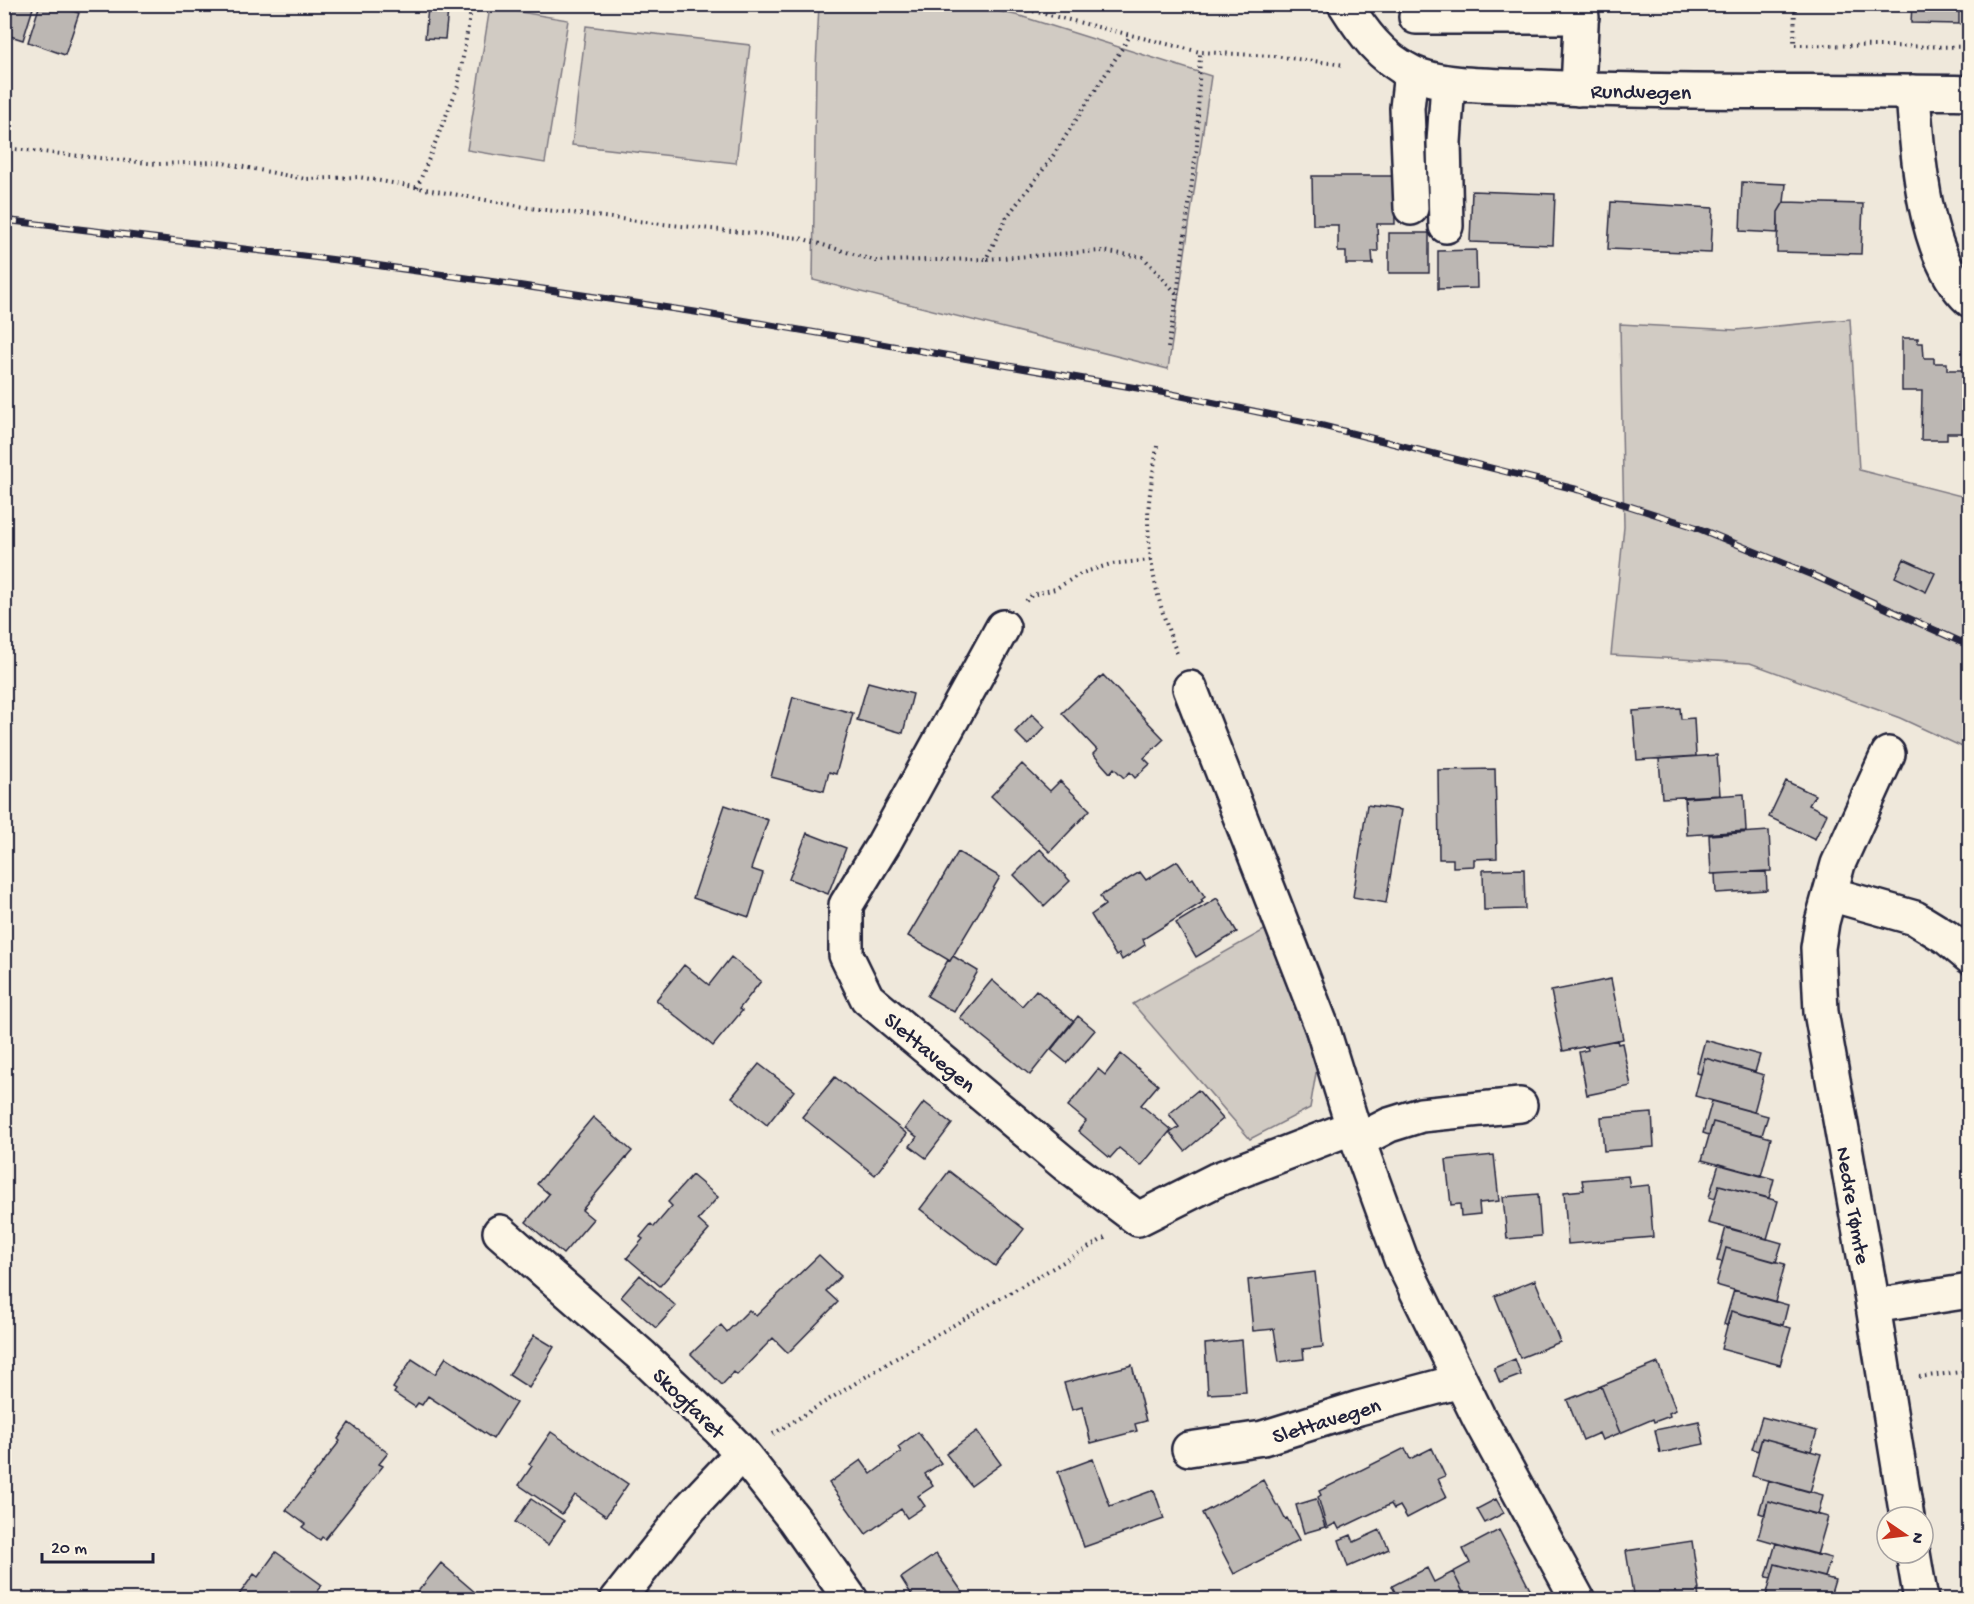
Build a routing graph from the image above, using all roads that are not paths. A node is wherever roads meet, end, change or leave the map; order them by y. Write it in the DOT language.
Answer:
graph roads {
  1 [pos="1345,4"];
  2 [pos="1582,11"];
  3 [pos="1416,17"];
  4 [pos="1411,72"];
  5 [pos="1448,83"];
  6 [pos="1578,89"];
  7 [pos="1913,92"];
  8 [pos="1970,93"];
  9 [pos="1411,208"];
  10 [pos="1446,226"];
  11 [pos="1970,300"];
  12 [pos="1003,627"];
  13 [pos="1190,688"];
  14 [pos="1888,754"];
  15 [pos="1830,894"];
  16 [pos="1970,957"];
  17 [pos="1520,1105"];
  18 [pos="1356,1134"];
  19 [pos="500,1233"];
  20 [pos="1970,1291"];
  21 [pos="1873,1306"];
  22 [pos="1460,1381"];
  23 [pos="1189,1449"];
  24 [pos="742,1454"];
  25 [pos="1905,1505"];
  26 [pos="1915,1565"];
  27 [pos="617,1599"];
  28 [pos="851,1599"];
  29 [pos="1578,1599"];
  30 [pos="1921,1599"];
  1 -- 4 [label="street, Rundvegen"];
  2 -- 3 [label="street"];
  2 -- 6 [label="street"];
  4 -- 5 [label="street, Rundvegen"];
  4 -- 9 [label="street"];
  5 -- 6 [label="street, Rundvegen"];
  5 -- 10 [label="street"];
  6 -- 7 [label="street, Rundvegen"];
  7 -- 8 [label="street, Rundvegen"];
  7 -- 11 [label="street"];
  12 -- 18 [label="street, Slettavegen"];
  13 -- 18 [label="street"];
  14 -- 15 [label="street, Nedre Tømte"];
  15 -- 16 [label="street"];
  15 -- 21 [label="street, Nedre Tømte"];
  17 -- 18 [label="street"];
  18 -- 22 [label="street"];
  19 -- 24 [label="street, Skogfaret"];
  20 -- 21 [label="street"];
  21 -- 25 [label="street, Nedre Tømte"];
  22 -- 23 [label="street, Slettavegen"];
  22 -- 29 [label="street"];
  24 -- 27 [label="street"];
  24 -- 28 [label="street, Skogfaret"];
  26 -- 30 [label="street"];
}
